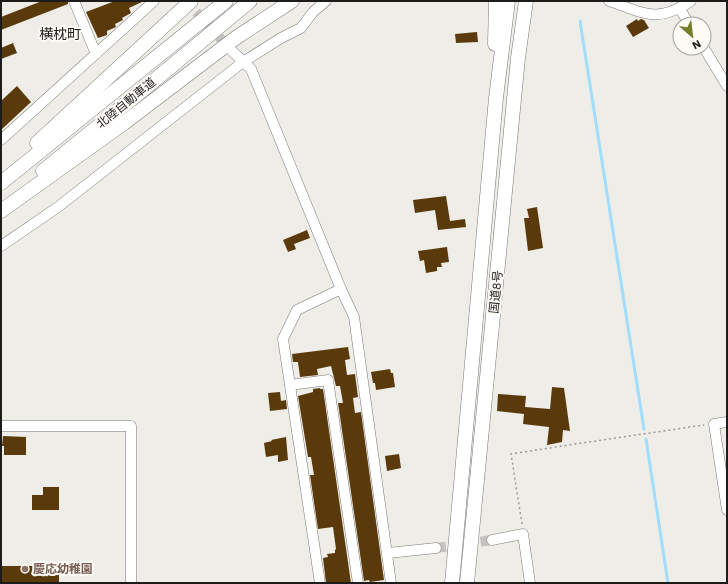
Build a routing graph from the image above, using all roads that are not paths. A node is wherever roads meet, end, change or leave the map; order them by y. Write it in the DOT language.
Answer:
graph roads {
  1 [pos="74,1"];
  2 [pos="154,1"];
  3 [pos="191,1"];
  4 [pos="226,1"];
  5 [pos="250,1"];
  6 [pos="292,1"];
  7 [pos="326,1"];
  8 [pos="496,1"];
  9 [pos="508,1"];
  10 [pos="526,1"];
  11 [pos="609,1"];
  12 [pos="691,1"];
  13 [pos="680,9"];
  14 [pos="684,16"];
  15 [pos="232,51"];
  16 [pos="96,54"];
  17 [pos="709,56"];
  18 [pos="243,62"];
  19 [pos="727,86"];
  20 [pos="496,98"];
  21 [pos="1,140"];
  22 [pos="1,176"];
  23 [pos="1,183"];
  24 [pos="1,204"];
  25 [pos="1,211"];
  26 [pos="1,246"];
  27 [pos="341,289"];
  28 [pos="290,385"];
  29 [pos="727,422"];
  30 [pos="1,426"];
  31 [pos="727,510"];
  32 [pos="492,540"];
  33 [pos="436,548"];
  34 [pos="388,553"];
  35 [pos="131,583"];
  36 [pos="320,583"];
  37 [pos="358,583"];
  38 [pos="391,583"];
  39 [pos="452,583"];
  40 [pos="467,583"];
  41 [pos="530,583"];
  1 -- 16 [label="street"];
  2 -- 16 [label="street"];
  3 -- 22 [label="highway"];
  4 -- 23 [label="highway, 北陸自動車道"];
  5 -- 24 [label="highway, 北陸自動車道"];
  6 -- 25 [label="highway"];
  7 -- 18 [label="street"];
  8 -- 20 [label="highway"];
  9 -- 20 [label="highway, 国道8号"];
  10 -- 40 [label="highway, 国道8号"];
  11 -- 13 [label="street"];
  12 -- 13 [label="street"];
  13 -- 14 [label="street"];
  15 -- 18 [label="street"];
  16 -- 21 [label="street"];
  17 -- 19 [label="street"];
  18 -- 26 [label="street"];
  18 -- 27 [label="street"];
  20 -- 39 [label="highway, 国道8号"];
  27 -- 28 [label="street"];
  27 -- 34 [label="street"];
  28 -- 36 [label="street"];
  28 -- 37 [label="street"];
  29 -- 31 [label="street"];
  30 -- 35 [label="street"];
  32 -- 41 [label="street"];
  33 -- 34 [label="street"];
  34 -- 38 [label="street"];
}
